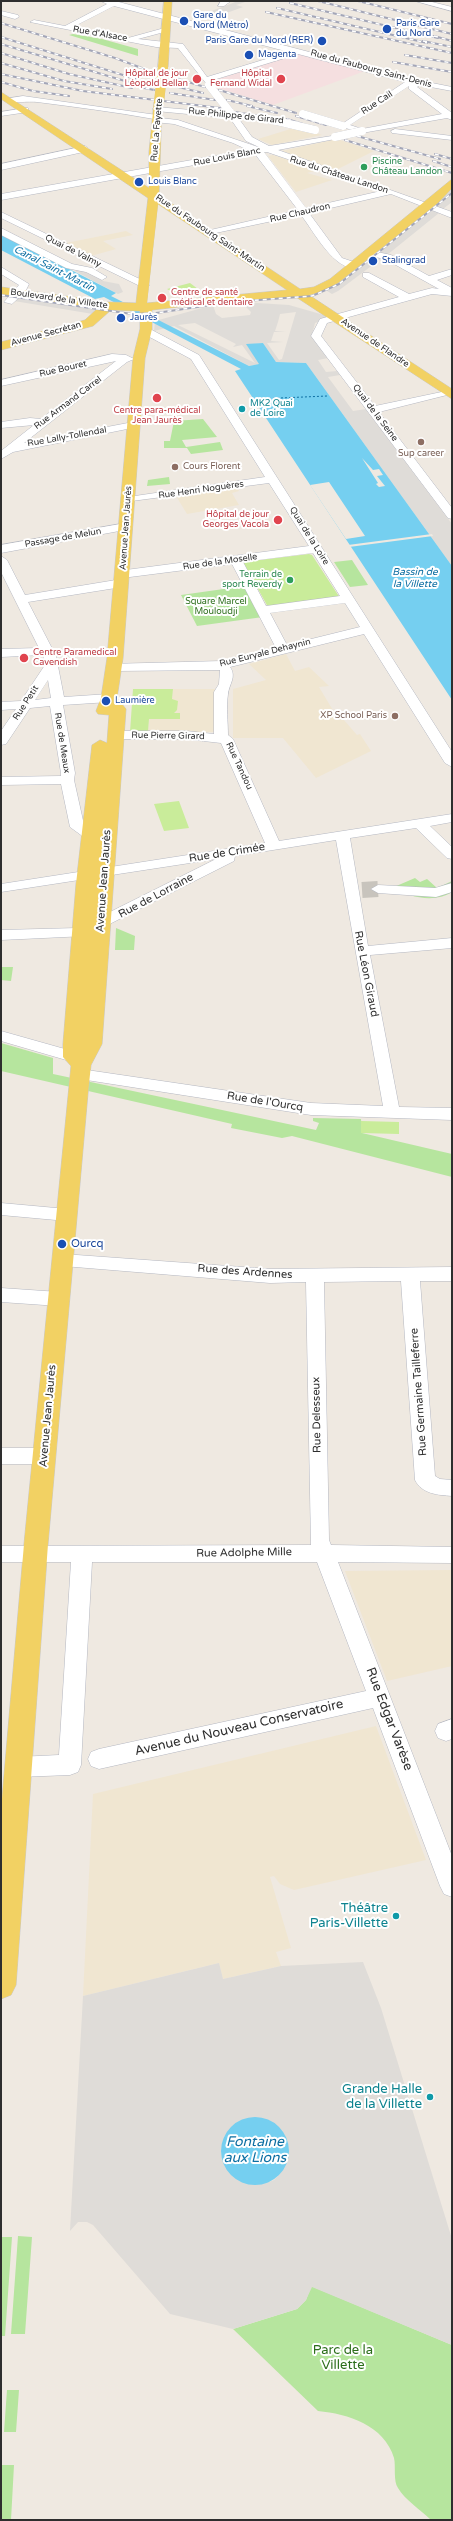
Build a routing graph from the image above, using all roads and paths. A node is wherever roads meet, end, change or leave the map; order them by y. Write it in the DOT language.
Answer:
graph roads {
  1 [pos="105,1"];
  2 [pos="168,1"];
  3 [pos="419,1"];
  4 [pos="114,3"];
  5 [pos="452,9"];
  6 [pos="1,13"];
  7 [pos="166,16"];
  8 [pos="15,17"];
  9 [pos="34,22"];
  10 [pos="66,28"];
  11 [pos="165,29"];
  12 [pos="129,40"];
  13 [pos="165,45"];
  14 [pos="299,50"];
  15 [pos="207,82"];
  16 [pos="414,84"];
  17 [pos="452,89"];
  18 [pos="5,97"];
  19 [pos="25,110"];
  20 [pos="158,112"];
  21 [pos="1,114"];
  22 [pos="231,114"];
  23 [pos="304,114"];
  24 [pos="451,116"];
  25 [pos="343,126"];
  26 [pos="384,128"];
  27 [pos="362,132"];
  28 [pos="334,137"];
  29 [pos="452,138"];
  30 [pos="86,149"];
  31 [pos="267,149"];
  32 [pos="257,151"];
  33 [pos="1,167"];
  34 [pos="153,170"];
  35 [pos="125,175"];
  36 [pos="452,182"];
  37 [pos="390,192"];
  38 [pos="154,195"];
  39 [pos="1,197"];
  40 [pos="428,205"];
  41 [pos="449,211"];
  42 [pos="304,212"];
  43 [pos="1,215"];
  44 [pos="433,220"];
  45 [pos="1,232"];
  46 [pos="209,233"];
  47 [pos="368,253"];
  48 [pos="392,254"];
  49 [pos="354,265"];
  50 [pos="1,270"];
  51 [pos="452,272"];
  52 [pos="366,275"];
  53 [pos="429,279"];
  54 [pos="109,280"];
  55 [pos="356,282"];
  56 [pos="145,285"];
  57 [pos="317,290"];
  58 [pos="1,291"];
  59 [pos="20,293"];
  60 [pos="297,293"];
  61 [pos="452,293"];
  62 [pos="254,297"];
  63 [pos="408,298"];
  64 [pos="205,301"];
  65 [pos="5,302"];
  66 [pos="312,304"];
  67 [pos="108,306"];
  68 [pos="141,307"];
  69 [pos="339,311"];
  70 [pos="352,313"];
  71 [pos="99,316"];
  72 [pos="139,322"];
  73 [pos="367,322"];
  74 [pos="1,346"];
  75 [pos="126,358"];
  76 [pos="139,358"];
  77 [pos="1,384"];
  78 [pos="448,389"];
  79 [pos="21,410"];
  80 [pos="372,410"];
  81 [pos="30,421"];
  82 [pos="1,425"];
  83 [pos="42,425"];
  84 [pos="133,425"];
  85 [pos="44,441"];
  86 [pos="4,452"];
  87 [pos="273,479"];
  88 [pos="128,500"];
  89 [pos="452,516"];
  90 [pos="126,527"];
  91 [pos="1,549"];
  92 [pos="317,549"];
  93 [pos="1,560"];
  94 [pos="236,560"];
  95 [pos="122,578"];
  96 [pos="22,599"];
  97 [pos="349,599"];
  98 [pos="263,610"];
  99 [pos="367,629"];
  100 [pos="283,649"];
  101 [pos="48,651"];
  102 [pos="1,653"];
  103 [pos="222,665"];
  104 [pos="51,666"];
  105 [pos="113,667"];
  106 [pos="109,698"];
  107 [pos="56,702"];
  108 [pos="25,704"];
  109 [pos="1,706"];
  110 [pos="116,735"];
  111 [pos="221,738"];
  112 [pos="1,741"];
  113 [pos="452,763"];
  114 [pos="67,780"];
  115 [pos="1,781"];
  116 [pos="452,818"];
  117 [pos="419,823"];
  118 [pos="90,835"];
  119 [pos="342,835"];
  120 [pos="274,846"];
  121 [pos="236,852"];
  122 [pos="452,855"];
  123 [pos="104,872"];
  124 [pos="86,875"];
  125 [pos="452,886"];
  126 [pos="1,888"];
  127 [pos="378,889"];
  128 [pos="101,925"];
  129 [pos="81,933"];
  130 [pos="1,935"];
  131 [pos="452,943"];
  132 [pos="362,951"];
  133 [pos="1,1036"];
  134 [pos="78,1065"];
  135 [pos="392,1112"];
  136 [pos="452,1114"];
  137 [pos="1,1209"];
  138 [pos="67,1215"];
  139 [pos="63,1260"];
  140 [pos="410,1274"];
  141 [pos="452,1274"];
  142 [pos="315,1276"];
  143 [pos="1,1295"];
  144 [pos="59,1299"];
  145 [pos="1,1456"];
  146 [pos="44,1456"];
  147 [pos="452,1488"];
  148 [pos="1,1554"];
  149 [pos="36,1554"];
  150 [pos="323,1554"];
  151 [pos="82,1555"];
  152 [pos="452,1555"];
  153 [pos="380,1696"];
  154 [pos="99,1759"];
  155 [pos="18,1767"];
  156 [pos="452,1886"];
  157 [pos="1,1979"];
  1 -- 4 [label="street, Rue du Faubourg Saint-Denis"];
  2 -- 7 [label="main road, Rue La Fayette"];
  3 -- 5 [label="street"];
  4 -- 7 [label="street, Rue du Faubourg Saint-Denis"];
  4 -- 10 [label="street"];
  6 -- 8 [label="street"];
  7 -- 11 [label="main road, Rue La Fayette"];
  7 -- 14 [label="street, Rue du Faubourg Saint-Denis"];
  9 -- 10 [label="street, Rue d'Alsace"];
  10 -- 12 [label="street, Rue d'Alsace"];
  11 -- 12 [label="street"];
  11 -- 13 [label="main road, Rue La Fayette"];
  12 -- 13 [label="street, Rue d'Alsace"];
  13 -- 15 [label="street, Rue d'Alsace"];
  13 -- 20 [label="main road, Rue La Fayette, bridge"];
  14 -- 15 [label="street"];
  14 -- 16 [label="street, Rue du Faubourg Saint-Denis"];
  15 -- 22 [label="street, Rue du Château Landon, bridge"];
  16 -- 17 [label="street, Rue du Faubourg Saint-Denis"];
  16 -- 24 [label="street"];
  16 -- 25 [label="street, Rue Cail"];
  18 -- 19 [label="main road, Rue du Faubourg Saint-Martin"];
  18 -- 20 [label="street"];
  19 -- 21 [label="street"];
  19 -- 30 [label="main road, Rue du Faubourg Saint-Martin"];
  20 -- 22 [label="street, Rue Philippe de Girard"];
  20 -- 32 [label="street"];
  20 -- 34 [label="main road, Rue La Fayette"];
  22 -- 28 [label="street, Rue Philippe de Girard, bridge"];
  22 -- 31 [label="street, Rue du Château Landon"];
  23 -- 25 [label="street, bridge"];
  24 -- 26 [label="street, Rue Louis Blanc"];
  25 -- 27 [label="street, bridge"];
  26 -- 27 [label="street, Rue Louis Blanc"];
  26 -- 29 [label="street"];
  27 -- 28 [label="street, Rue Louis Blanc, bridge"];
  28 -- 31 [label="street, Rue Louis Blanc"];
  30 -- 33 [label="street"];
  30 -- 35 [label="main road, Rue du Faubourg Saint-Martin"];
  31 -- 32 [label="street, Rue Louis Blanc"];
  31 -- 37 [label="street, Rue du Château Landon"];
  32 -- 34 [label="street, Rue Louis Blanc"];
  32 -- 42 [label="street"];
  34 -- 35 [label="street, Rue Louis Blanc"];
  34 -- 38 [label="main road, Rue La Fayette"];
  35 -- 38 [label="main road, Rue du Faubourg Saint-Martin"];
  35 -- 39 [label="street, Rue Louis Blanc"];
  36 -- 40 [label="main road"];
  37 -- 40 [label="street, Rue du Château Landon"];
  37 -- 42 [label="street, Rue Chaudron"];
  38 -- 46 [label="main road, Rue du Faubourg Saint-Martin"];
  38 -- 56 [label="main road, Rue La Fayette"];
  40 -- 41 [label="street, Rue du Château Landon"];
  40 -- 47 [label="main road"];
  41 -- 44 [label="main road"];
  42 -- 46 [label="street, Rue Chaudron"];
  42 -- 49 [label="street"];
  43 -- 56 [label="street, Quai de Valmy"];
  45 -- 54 [label="street"];
  46 -- 60 [label="main road, Rue du Faubourg Saint-Martin"];
  47 -- 48 [label="street"];
  47 -- 49 [label="main road"];
  48 -- 52 [label="main road"];
  48 -- 53 [label="street"];
  49 -- 57 [label="main road"];
  50 -- 59 [label="street"];
  51 -- 53 [label="street"];
  52 -- 55 [label="main road"];
  52 -- 63 [label="street"];
  53 -- 61 [label="street"];
  56 -- 68 [label="main road, Rue La Fayette"];
  57 -- 60 [label="main road"];
  57 -- 66 [label="main road"];
  58 -- 59 [label="main road, Boulevard de la Villette"];
  59 -- 65 [label="street"];
  59 -- 67 [label="main road, Boulevard de la Villette"];
  60 -- 62 [label="main road"];
  60 -- 66 [label="main road, Avenue de Flandre"];
  61 -- 63 [label="street"];
  62 -- 64 [label="main road"];
  62 -- 66 [label="main road"];
  63 -- 70 [label="street"];
  64 -- 68 [label="main road, Boulevard de la Villette"];
  64 -- 72 [label="main road, Boulevard de la Villette"];
  65 -- 71 [label="main road, Boulevard de la Villette"];
  66 -- 69 [label="main road, Avenue de Flandre"];
  67 -- 68 [label="main road, Boulevard de la Villette"];
  67 -- 71 [label="main road, Avenue Secrétan"];
  68 -- 72 [label="main road, Avenue Jean Jaurès"];
  69 -- 70 [label="main road, Avenue de Flandre"];
  69 -- 78 [label="main road, Avenue de Flandre"];
  69 -- 80 [label="street, Quai de la Seine"];
  70 -- 73 [label="main road, Avenue de Flandre"];
  71 -- 72 [label="main road, Boulevard de la Villette"];
  71 -- 74 [label="main road, Avenue Secrétan"];
  72 -- 76 [label="main road, Avenue Jean Jaurès"];
  72 -- 87 [label="street, Quai de la Loire"];
  75 -- 76 [label="street"];
  75 -- 77 [label="street, Rue Bouret"];
  75 -- 83 [label="street, Rue Armand Carrel"];
  76 -- 84 [label="main road, Avenue Jean Jaurès"];
  78 -- 80 [label="street"];
  79 -- 81 [label="street"];
  80 -- 89 [label="street, Quai de la Seine"];
  81 -- 82 [label="street"];
  81 -- 83 [label="street"];
  83 -- 85 [label="street"];
  83 -- 86 [label="street, Rue Armand Carrel"];
  84 -- 85 [label="street, Rue Lally-Tollendal"];
  84 -- 88 [label="main road, Avenue Jean Jaurès"];
  85 -- 86 [label="street, Rue Lally-Tollendal"];
  87 -- 88 [label="street, Rue Henri Noguères"];
  87 -- 92 [label="street, Quai de la Loire"];
  88 -- 90 [label="main road, Avenue Jean Jaurès"];
  90 -- 91 [label="street, Passage de Melun"];
  90 -- 95 [label="main road, Avenue Jean Jaurès"];
  92 -- 94 [label="street, Rue de la Moselle"];
  92 -- 97 [label="street, Quai de la Loire"];
  93 -- 96 [label="street, Rue de Meaux"];
  94 -- 95 [label="street, Rue de la Moselle"];
  94 -- 98 [label="street"];
  95 -- 96 [label="street, Rue de la Moselle"];
  95 -- 105 [label="main road, Avenue Jean Jaurès"];
  96 -- 101 [label="street, Rue de Meaux"];
  97 -- 98 [label="street"];
  97 -- 99 [label="street, Quai de la Loire"];
  98 -- 100 [label="street"];
  99 -- 100 [label="street, Rue Euryale Dehaynin"];
  99 -- 113 [label="street, Quai de la Loire"];
  100 -- 103 [label="street, Rue Euryale Dehaynin"];
  101 -- 102 [label="street"];
  101 -- 104 [label="street, Rue de Meaux"];
  103 -- 105 [label="street, Rue Euryale Dehaynin"];
  103 -- 111 [label="street, Rue Tandou"];
  104 -- 107 [label="street, Rue de Meaux"];
  104 -- 108 [label="street, Rue Petit"];
  105 -- 106 [label="main road, Avenue Jean Jaurès"];
  106 -- 107 [label="street"];
  106 -- 110 [label="main road, Avenue Jean Jaurès"];
  106 -- 118 [label="main road, Avenue Jean Jaurès"];
  107 -- 108 [label="street"];
  107 -- 114 [label="street, Rue de Meaux"];
  108 -- 109 [label="street"];
  108 -- 112 [label="street, Rue Petit"];
  110 -- 111 [label="street, Rue Pierre Girard"];
  110 -- 123 [label="main road, Avenue Jean Jaurès"];
  111 -- 120 [label="street, Rue Tandou"];
  114 -- 115 [label="street"];
  114 -- 118 [label="street, Rue de Meaux"];
  116 -- 117 [label="street, Rue de Crimée"];
  117 -- 119 [label="street, Rue de Crimée"];
  117 -- 122 [label="street"];
  118 -- 124 [label="main road, Avenue Jean Jaurès"];
  119 -- 120 [label="street, Rue de Crimée"];
  119 -- 132 [label="street, Rue Léon Giraud"];
  120 -- 121 [label="street, Rue de Crimée"];
  121 -- 123 [label="street, Rue de Crimée"];
  121 -- 128 [label="street, Rue de Lorraine"];
  123 -- 124 [label="street, Rue de Crimée"];
  123 -- 128 [label="main road, Avenue Jean Jaurès"];
  124 -- 126 [label="street, Rue de Crimée"];
  124 -- 129 [label="main road, Avenue Jean Jaurès"];
  125 -- 127 [label="street"];
  128 -- 129 [label="street, Rue de Lorraine"];
  128 -- 134 [label="main road, Avenue Jean Jaurès"];
  129 -- 130 [label="street, Rue de Lorraine"];
  129 -- 134 [label="main road, Avenue Jean Jaurès"];
  131 -- 132 [label="street"];
  132 -- 135 [label="street, Rue Léon Giraud"];
  133 -- 134 [label="street, Rue de l'Ourcq"];
  134 -- 135 [label="street, Rue de l'Ourcq"];
  134 -- 138 [label="main road, Avenue Jean Jaurès"];
  135 -- 136 [label="street, Rue de l'Ourcq"];
  137 -- 138 [label="street"];
  138 -- 139 [label="main road, Avenue Jean Jaurès"];
  139 -- 142 [label="street, Rue des Ardennes"];
  139 -- 144 [label="main road, Avenue Jean Jaurès"];
  140 -- 141 [label="street, Rue des Ardennes"];
  140 -- 142 [label="street, Rue des Ardennes"];
  140 -- 147 [label="street, Rue Germaine Tailleferre"];
  142 -- 150 [label="street, Rue Delesseux"];
  143 -- 144 [label="street"];
  144 -- 146 [label="main road, Avenue Jean Jaurès"];
  145 -- 146 [label="street"];
  146 -- 149 [label="main road, Avenue Jean Jaurès"];
  148 -- 149 [label="street, Rue Adolphe Mille"];
  149 -- 151 [label="street, Rue Adolphe Mille"];
  149 -- 155 [label="main road, Avenue Jean Jaurès"];
  150 -- 151 [label="street, Rue Adolphe Mille"];
  150 -- 152 [label="street, Rue Adolphe Mille"];
  150 -- 153 [label="street, Rue Edgar Varèse"];
  151 -- 155 [label="street"];
  153 -- 154 [label="street, Avenue du Nouveau Conservatoire"];
  153 -- 156 [label="street, Rue Edgar Varèse"];
  155 -- 157 [label="main road, Avenue Jean Jaurès"];
}
